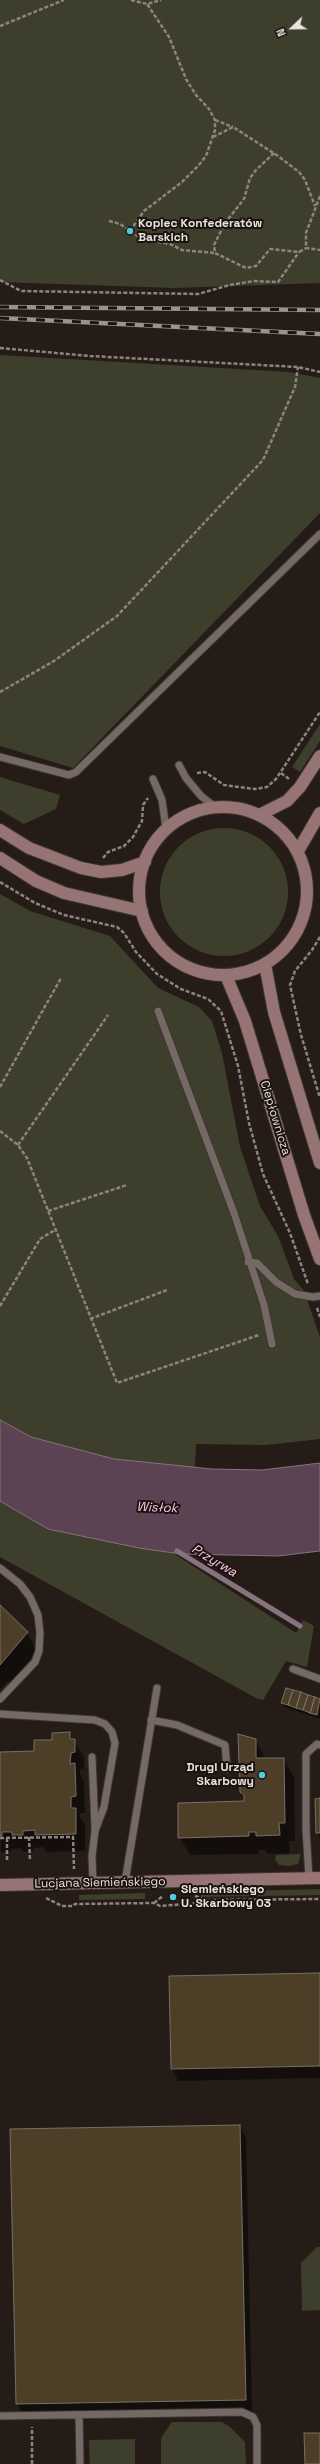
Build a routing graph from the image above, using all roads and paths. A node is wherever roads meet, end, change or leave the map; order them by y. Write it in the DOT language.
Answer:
graph roads {
  1 [pos="64,0"];
  2 [pos="131,0"];
  3 [pos="161,0"];
  4 [pos="147,4"];
  5 [pos="0,26"];
  6 [pos="215,120"];
  7 [pos="233,127"];
  8 [pos="213,137"];
  9 [pos="274,153"];
  10 [pos="320,196"];
  11 [pos="315,206"];
  12 [pos="109,221"];
  13 [pos="130,231"];
  14 [pos="306,248"];
  15 [pos="320,250"];
  16 [pos="215,252"];
  17 [pos="299,252"];
  18 [pos="0,280"];
  19 [pos="0,348"];
  20 [pos="298,367"];
  21 [pos="320,372"];
  22 [pos="320,534"];
  23 [pos="0,692"];
  24 [pos="320,756"];
  25 [pos="0,757"];
  26 [pos="179,765"];
  27 [pos="281,773"];
  28 [pos="153,779"];
  29 [pos="293,782"];
  30 [pos="215,807"];
  31 [pos="320,813"];
  32 [pos="259,815"];
  33 [pos="166,829"];
  34 [pos="0,830"];
  35 [pos="298,851"];
  36 [pos="0,858"];
  37 [pos="145,862"];
  38 [pos="0,882"];
  39 [pos="142,911"];
  40 [pos="320,937"];
  41 [pos="265,964"];
  42 [pos="61,978"];
  43 [pos="227,978"];
  44 [pos="158,1011"];
  45 [pos="108,1015"];
  46 [pos="0,1087"];
  47 [pos="320,1098"];
  48 [pos="0,1131"];
  49 [pos="18,1145"];
  50 [pos="320,1163"];
  51 [pos="127,1185"];
  52 [pos="48,1211"];
  53 [pos="56,1230"];
  54 [pos="320,1259"];
  55 [pos="248,1262"];
  56 [pos="167,1290"];
  57 [pos="316,1296"];
  58 [pos="0,1306"];
  59 [pos="320,1317"];
  60 [pos="90,1319"];
  61 [pos="269,1331"];
  62 [pos="272,1344"];
  63 [pos="0,1568"];
  64 [pos="293,1669"];
  65 [pos="320,1679"];
  66 [pos="157,1688"];
  67 [pos="0,1699"];
  68 [pos="0,1714"];
  69 [pos="151,1720"];
  70 [pos="320,1745"];
  71 [pos="92,1758"];
  72 [pos="227,1769"];
  73 [pos="95,1831"];
  74 [pos="0,1838"];
  75 [pos="7,1838"];
  76 [pos="29,1838"];
  77 [pos="30,1861"];
  78 [pos="7,1862"];
  79 [pos="74,1871"];
  80 [pos="315,1878"];
  81 [pos="125,1882"];
  82 [pos="92,1883"];
  83 [pos="0,1885"];
  84 [pos="320,1899"];
  85 [pos="75,1904"];
  86 [pos="78,2415"];
  87 [pos="0,2416"];
  88 [pos="32,2416"];
  89 [pos="32,2464"];
  90 [pos="80,2464"];
  91 [pos="257,2464"];
  1 -- 5 [label="path"];
  2 -- 4 [label="path"];
  3 -- 4 [label="path"];
  4 -- 6 [label="path"];
  6 -- 7 [label="path"];
  6 -- 8 [label="path"];
  7 -- 8 [label="path"];
  7 -- 9 [label="path"];
  8 -- 13 [label="path"];
  9 -- 11 [label="path"];
  9 -- 16 [label="path"];
  10 -- 11 [label="path"];
  11 -- 14 [label="path"];
  12 -- 13 [label="path"];
  13 -- 16 [label="path"];
  14 -- 15 [label="path"];
  14 -- 17 [label="path"];
  16 -- 17 [label="path"];
  17 -- 18 [label="path"];
  19 -- 20 [label="path"];
  20 -- 21 [label="path"];
  20 -- 23 [label="path"];
  22 -- 25 [label="lane"];
  24 -- 32 [label="main road"];
  26 -- 30 [label="lane"];
  27 -- 29 [label="path"];
  28 -- 33 [label="lane"];
  30 -- 32 [label="main road"];
  30 -- 33 [label="main road"];
  31 -- 35 [label="main road"];
  32 -- 35 [label="main road"];
  33 -- 37 [label="main road"];
  34 -- 37 [label="main road"];
  35 -- 41 [label="main road"];
  36 -- 39 [label="main road"];
  37 -- 39 [label="main road"];
  38 -- 57 [label="path"];
  39 -- 43 [label="main road"];
  40 -- 47 [label="path"];
  41 -- 43 [label="main road"];
  41 -- 50 [label="main road"];
  42 -- 46 [label="path"];
  43 -- 54 [label="main road, Ciepłownicza"];
  44 -- 55 [label="lane"];
  45 -- 49 [label="path"];
  48 -- 49 [label="path"];
  49 -- 52 [label="path"];
  51 -- 52 [label="path"];
  52 -- 53 [label="path"];
  53 -- 58 [label="path"];
  53 -- 60 [label="path"];
  55 -- 57 [label="lane"];
  55 -- 61 [label="lane"];
  56 -- 60 [label="path"];
  57 -- 59 [label="path"];
  60 -- 61 [label="path"];
  61 -- 62 [label="lane"];
  63 -- 67 [label="lane"];
  64 -- 65 [label="lane"];
  66 -- 69 [label="lane"];
  68 -- 73 [label="lane"];
  69 -- 72 [label="lane"];
  69 -- 81 [label="lane"];
  70 -- 80 [label="lane"];
  71 -- 73 [label="lane"];
  73 -- 82 [label="lane"];
  74 -- 75 [label="path"];
  75 -- 76 [label="path"];
  75 -- 78 [label="path"];
  76 -- 77 [label="path"];
  76 -- 79 [label="path"];
  80 -- 81 [label="main road, Lucjana Siemieńskiego"];
  81 -- 82 [label="main road, Lucjana Siemieńskiego"];
  82 -- 83 [label="main road, Lucjana Siemieńskiego"];
  84 -- 85 [label="path"];
  86 -- 88 [label="lane"];
  86 -- 90 [label="lane"];
  86 -- 91 [label="lane"];
  87 -- 88 [label="lane"];
  88 -- 89 [label="path"];
}
